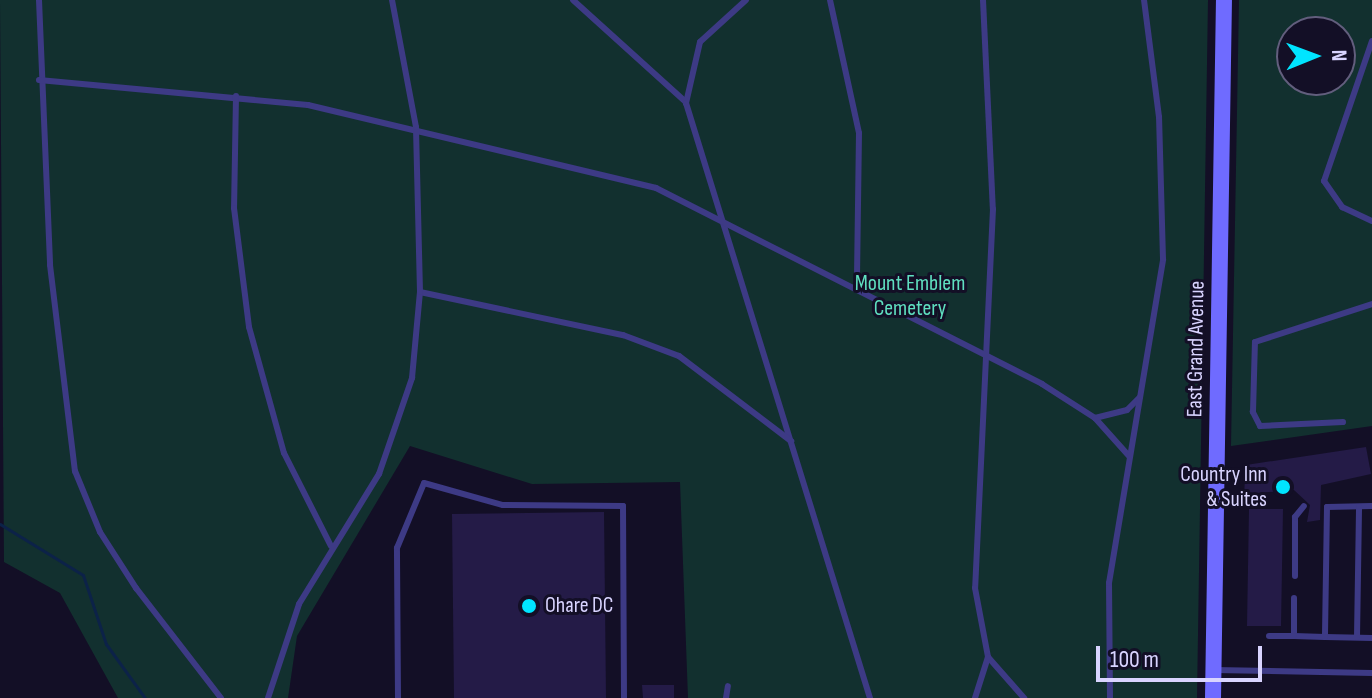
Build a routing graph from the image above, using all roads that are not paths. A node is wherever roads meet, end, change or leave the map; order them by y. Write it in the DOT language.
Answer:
graph roads {
  1 [pos="39,0"];
  2 [pos="392,0"];
  3 [pos="573,0"];
  4 [pos="746,0"];
  5 [pos="830,0"];
  6 [pos="983,0"];
  7 [pos="1144,0"];
  8 [pos="1224,0"];
  9 [pos="1372,41"];
  10 [pos="39,80"];
  11 [pos="236,96"];
  12 [pos="686,103"];
  13 [pos="416,127"];
  14 [pos="721,218"];
  15 [pos="1372,221"];
  16 [pos="857,285"];
  17 [pos="420,292"];
  18 [pos="1372,304"];
  19 [pos="988,355"];
  20 [pos="1143,394"];
  21 [pos="1095,418"];
  22 [pos="1343,422"];
  23 [pos="792,442"];
  24 [pos="1129,456"];
  25 [pos="1318,504"];
  26 [pos="1304,506"];
  27 [pos="1372,506"];
  28 [pos="1327,507"];
  29 [pos="1359,507"];
  30 [pos="331,546"];
  31 [pos="1295,576"];
  32 [pos="1294,598"];
  33 [pos="1269,636"];
  34 [pos="1294,636"];
  35 [pos="1325,637"];
  36 [pos="1357,637"];
  37 [pos="1372,638"];
  38 [pos="988,657"];
  39 [pos="1214,670"];
  40 [pos="1372,673"];
  41 [pos="728,686"];
  42 [pos="871,696"];
  43 [pos="221,698"];
  44 [pos="268,698"];
  45 [pos="398,698"];
  46 [pos="624,698"];
  47 [pos="726,698"];
  48 [pos="975,698"];
  49 [pos="1024,698"];
  50 [pos="1110,698"];
  51 [pos="1213,698"];
  1 -- 10 [label="lane"];
  2 -- 13 [label="lane"];
  3 -- 12 [label="lane"];
  4 -- 12 [label="lane"];
  5 -- 16 [label="lane"];
  6 -- 19 [label="lane"];
  7 -- 20 [label="lane"];
  8 -- 39 [label="main road, East Grand Avenue"];
  9 -- 15 [label="lane"];
  10 -- 11 [label="lane"];
  10 -- 43 [label="lane"];
  11 -- 13 [label="lane"];
  11 -- 30 [label="lane"];
  12 -- 14 [label="lane"];
  13 -- 14 [label="lane"];
  13 -- 17 [label="lane"];
  14 -- 16 [label="lane"];
  14 -- 23 [label="lane"];
  16 -- 19 [label="lane"];
  17 -- 23 [label="lane"];
  17 -- 30 [label="lane"];
  18 -- 22 [label="lane"];
  19 -- 21 [label="lane"];
  19 -- 38 [label="lane"];
  20 -- 21 [label="lane"];
  20 -- 24 [label="lane"];
  21 -- 24 [label="lane"];
  23 -- 42 [label="lane"];
  24 -- 50 [label="lane"];
  25 -- 28 [label="lane"];
  26 -- 31 [label="lane"];
  27 -- 29 [label="lane"];
  28 -- 29 [label="lane"];
  28 -- 35 [label="lane"];
  29 -- 36 [label="lane"];
  30 -- 44 [label="lane"];
  32 -- 34 [label="lane"];
  33 -- 34 [label="lane"];
  34 -- 35 [label="lane"];
  35 -- 36 [label="lane"];
  36 -- 37 [label="lane"];
  38 -- 48 [label="lane"];
  38 -- 49 [label="lane"];
  39 -- 40 [label="lane"];
  39 -- 51 [label="main road, East Grand Avenue"];
  41 -- 47 [label="lane"];
  45 -- 46 [label="lane"];
}
